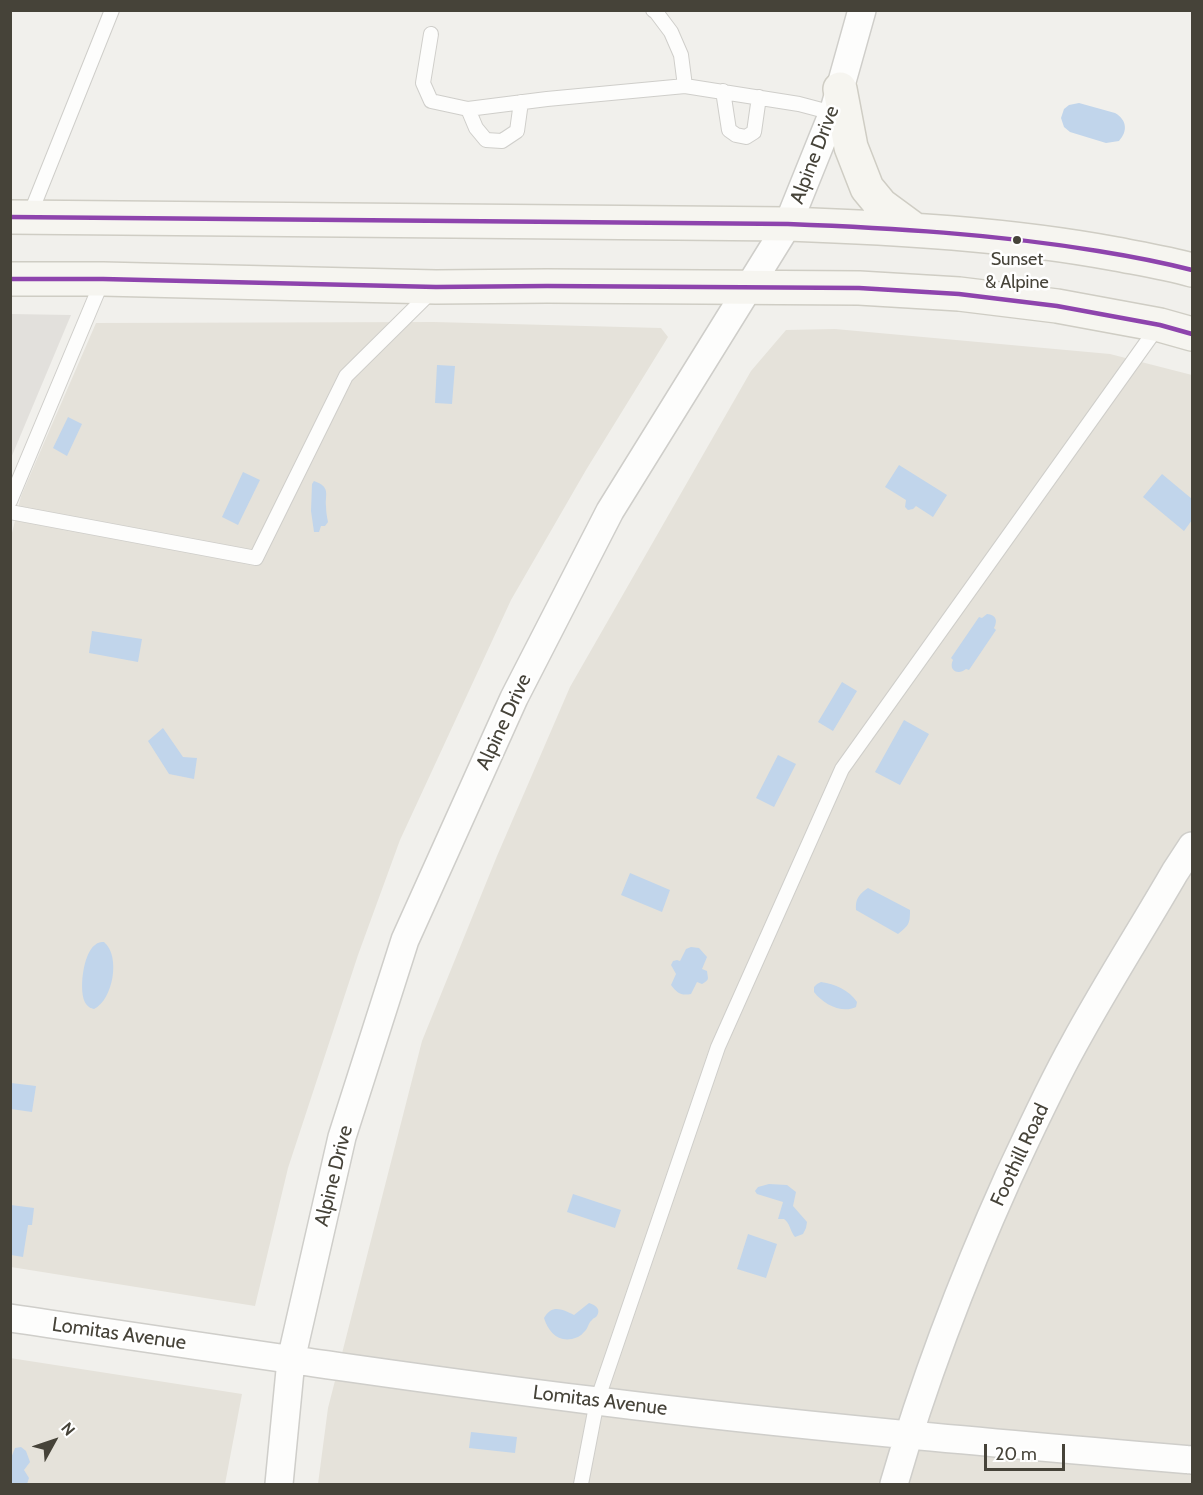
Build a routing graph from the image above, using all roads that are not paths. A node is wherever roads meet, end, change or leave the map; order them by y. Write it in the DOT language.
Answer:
graph roads {
  1 [pos="112,10"];
  2 [pos="653,10"];
  3 [pos="862,10"];
  4 [pos="431,34"];
  5 [pos="685,86"];
  6 [pos="723,91"];
  7 [pos="759,97"];
  8 [pos="836,101"];
  9 [pos="521,102"];
  10 [pos="468,108"];
  11 [pos="20,217"];
  12 [pos="788,224"];
  13 [pos="915,230"];
  14 [pos="1192,270"];
  15 [pos="10,279"];
  16 [pos="103,279"];
  17 [pos="436,287"];
  18 [pos="748,287"];
  19 [pos="1160,325"];
  20 [pos="1192,334"];
  21 [pos="10,501"];
  22 [pos="10,512"];
  23 [pos="1192,846"];
  24 [pos="10,1318"];
  25 [pos="291,1360"];
  26 [pos="597,1401"];
  27 [pos="908,1435"];
  28 [pos="1192,1461"];
  29 [pos="279,1485"];
  30 [pos="581,1485"];
  31 [pos="894,1485"];
  1 -- 11 [label="lane"];
  2 -- 5 [label="lane"];
  3 -- 8 [label="street, Alpine Drive"];
  4 -- 10 [label="lane"];
  5 -- 6 [label="lane"];
  5 -- 9 [label="lane"];
  6 -- 7 [label="lane"];
  6 -- 7 [label="lane"];
  7 -- 8 [label="lane"];
  8 -- 12 [label="street, Alpine Drive"];
  8 -- 13 [label="main road"];
  9 -- 10 [label="lane"];
  9 -- 10 [label="lane"];
  11 -- 12 [label="main road"];
  12 -- 13 [label="main road"];
  12 -- 18 [label="street, Alpine Drive"];
  13 -- 14 [label="main road"];
  15 -- 16 [label="main road"];
  16 -- 17 [label="main road"];
  16 -- 21 [label="lane"];
  17 -- 18 [label="main road"];
  17 -- 22 [label="lane"];
  18 -- 19 [label="main road"];
  18 -- 25 [label="street, Alpine Drive"];
  19 -- 20 [label="main road"];
  19 -- 26 [label="lane"];
  23 -- 27 [label="street, Foothill Road"];
  24 -- 25 [label="street, Lomitas Avenue"];
  25 -- 26 [label="street, Lomitas Avenue"];
  25 -- 29 [label="street, Alpine Drive"];
  26 -- 27 [label="street, Lomitas Avenue"];
  26 -- 30 [label="lane"];
  27 -- 28 [label="street, Lomitas Avenue"];
  27 -- 31 [label="street, Foothill Road"];
}
